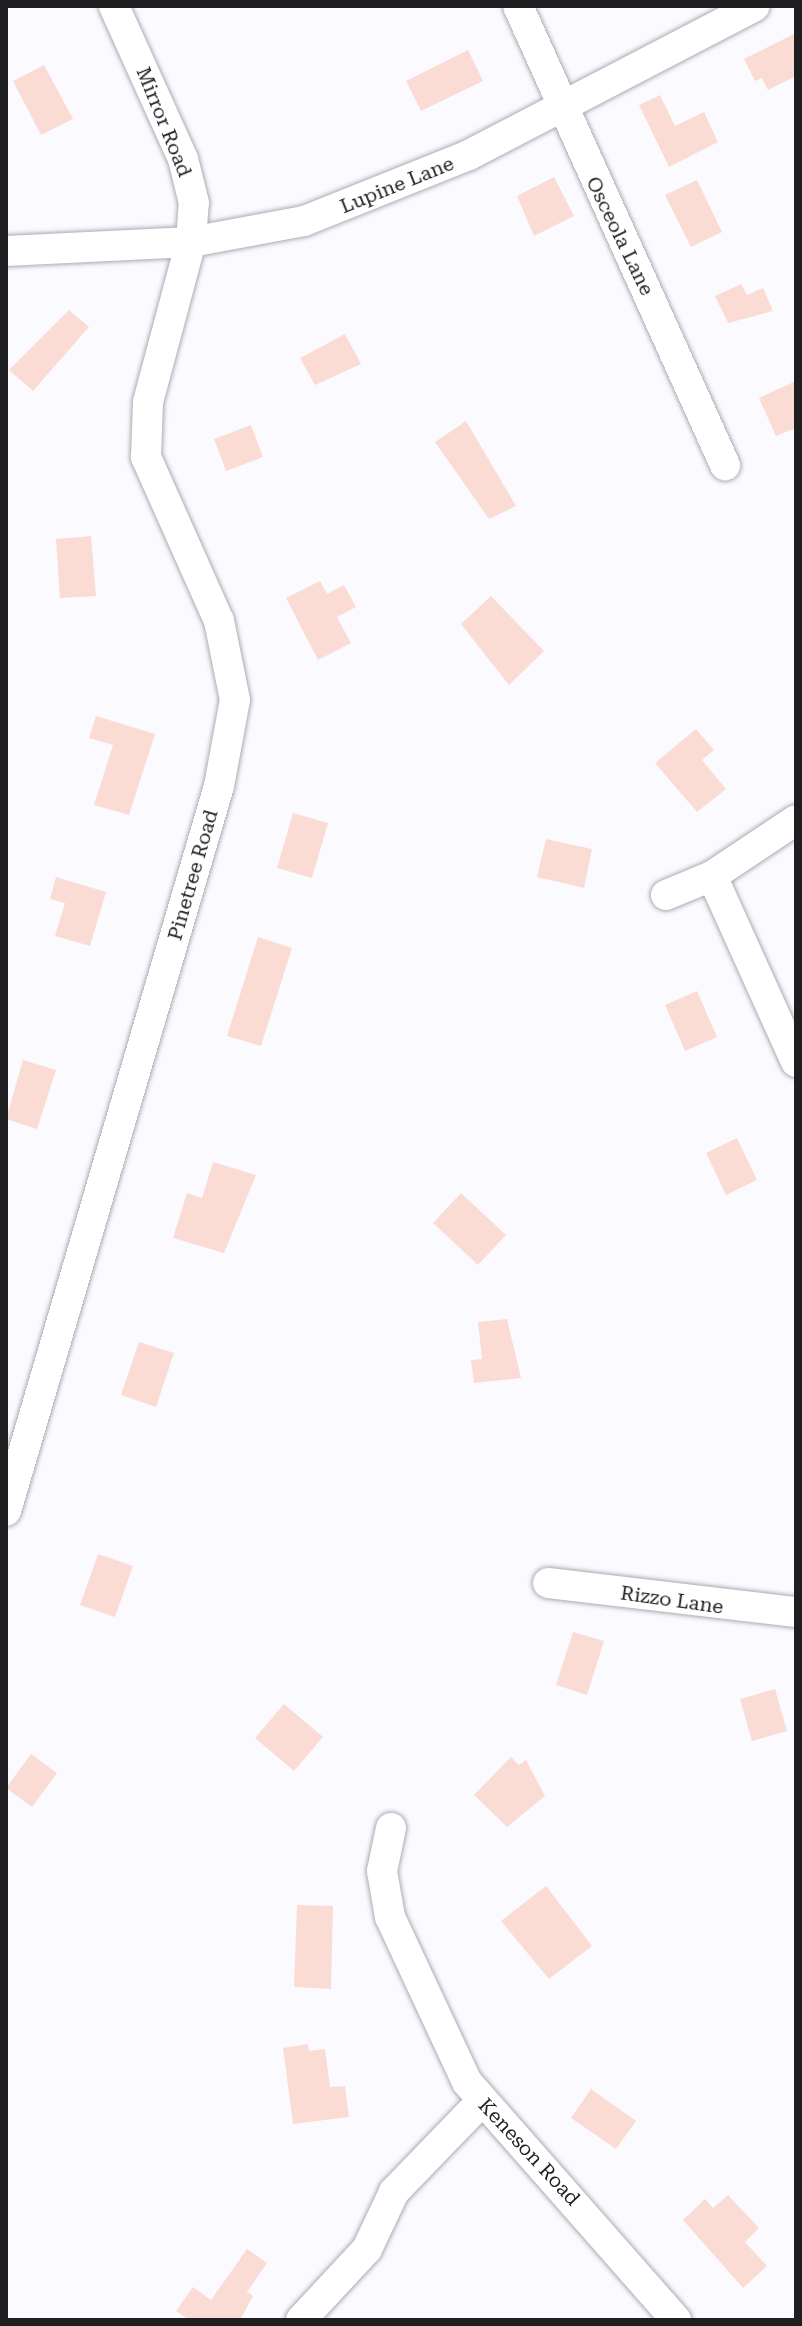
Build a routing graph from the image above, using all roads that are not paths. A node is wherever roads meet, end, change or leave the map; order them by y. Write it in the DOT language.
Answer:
graph roads {
  1 [pos="114,6"];
  2 [pos="518,6"];
  3 [pos="755,6"];
  4 [pos="560,111"];
  5 [pos="191,242"];
  6 [pos="6,251"];
  7 [pos="725,465"];
  8 [pos="796,820"];
  9 [pos="712,876"];
  10 [pos="666,895"];
  11 [pos="796,1062"];
  12 [pos="6,1511"];
  13 [pos="548,1583"];
  14 [pos="796,1612"];
  15 [pos="391,1828"];
  16 [pos="480,2103"];
  17 [pos="301,2320"];
  18 [pos="676,2320"];
  1 -- 5 [label="street, Mirror Road"];
  2 -- 4 [label="street, Osceola Lane"];
  3 -- 4 [label="street, Lupine Lane"];
  4 -- 5 [label="street, Lupine Lane"];
  4 -- 7 [label="street, Osceola Lane"];
  5 -- 6 [label="street, Lupine Lane"];
  5 -- 12 [label="street, Pinetree Road"];
  8 -- 9 [label="street"];
  9 -- 10 [label="street"];
  9 -- 11 [label="street"];
  13 -- 14 [label="street, Rizzo Lane"];
  15 -- 16 [label="street, Keneson Road"];
  16 -- 17 [label="street"];
  16 -- 18 [label="street, Keneson Road"];
}
